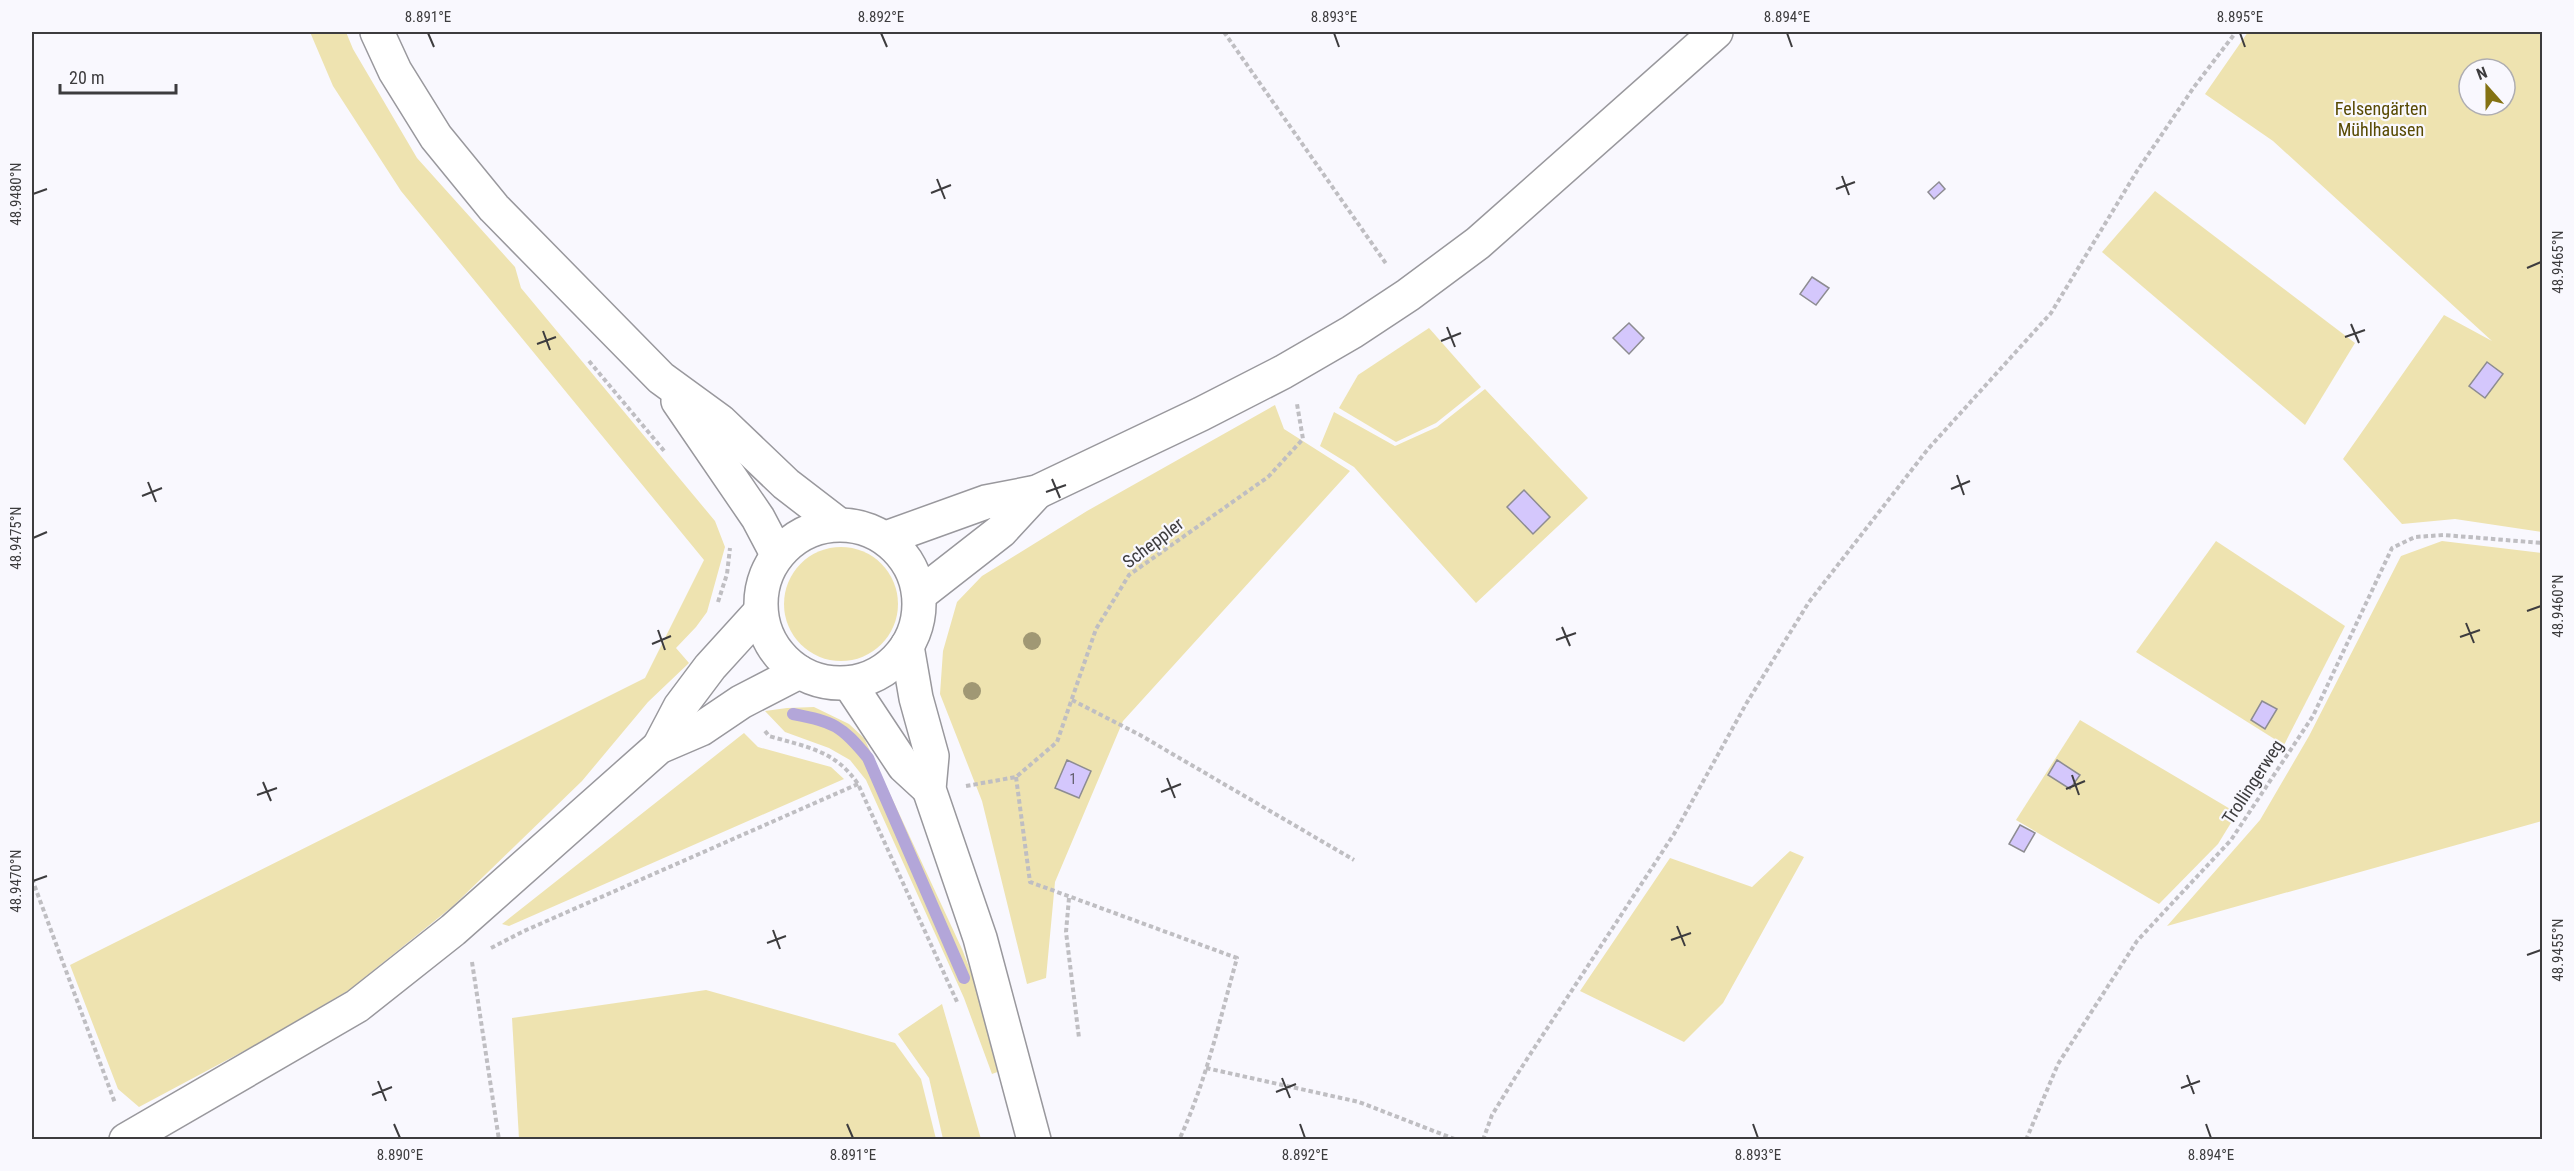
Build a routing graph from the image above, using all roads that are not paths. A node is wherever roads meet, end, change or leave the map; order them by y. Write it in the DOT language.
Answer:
graph roads {
  1 [pos="376,32"];
  2 [pos="1716,32"];
  3 [pos="661,378"];
  4 [pos="1037,492"];
  5 [pos="838,524"];
  6 [pos="885,538"];
  7 [pos="777,554"];
  8 [pos="919,596"];
  9 [pos="760,612"];
  10 [pos="907,646"];
  11 [pos="799,672"];
  12 [pos="849,683"];
  13 [pos="659,747"];
  14 [pos="929,789"];
  15 [pos="127,1139"];
  16 [pos="1035,1140"];
  1 -- 3 [label="street"];
  2 -- 4 [label="street"];
  3 -- 5 [label="street"];
  3 -- 7 [label="street"];
  4 -- 6 [label="street"];
  4 -- 8 [label="street"];
  5 -- 6 [label="street"];
  5 -- 7 [label="street"];
  6 -- 8 [label="street"];
  7 -- 9 [label="street"];
  8 -- 10 [label="street"];
  9 -- 11 [label="street"];
  9 -- 13 [label="street"];
  10 -- 12 [label="street"];
  10 -- 14 [label="street"];
  11 -- 12 [label="street"];
  11 -- 13 [label="street"];
  12 -- 14 [label="street"];
  13 -- 15 [label="street"];
  14 -- 16 [label="street"];
}
